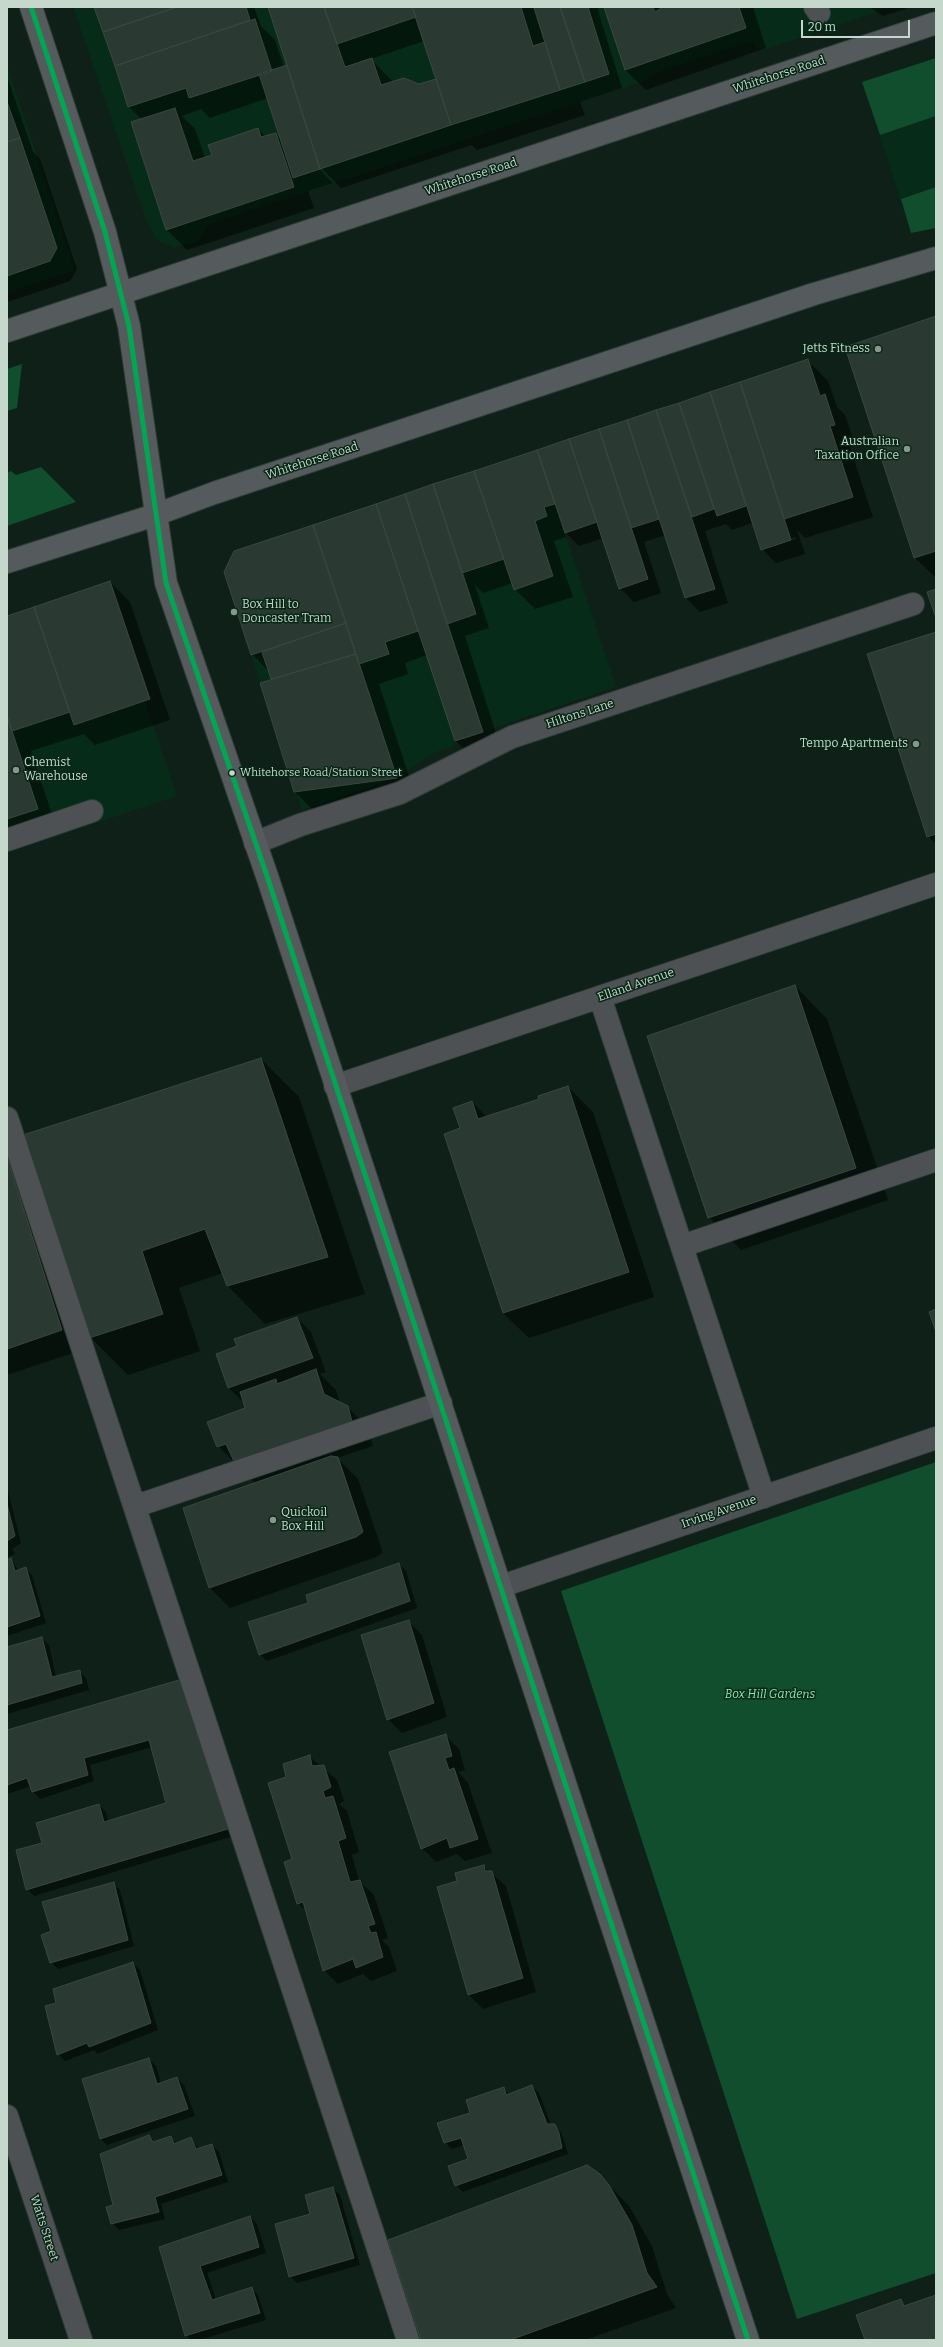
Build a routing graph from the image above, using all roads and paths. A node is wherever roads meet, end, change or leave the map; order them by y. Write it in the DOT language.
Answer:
graph roads {
  1 [pos="32,7"];
  2 [pos="936,23"];
  3 [pos="936,258"];
  4 [pos="121,293"];
  5 [pos="7,331"];
  6 [pos="155,515"];
  7 [pos="7,562"];
  8 [pos="913,604"];
  9 [pos="92,811"];
  10 [pos="7,840"];
  11 [pos="255,843"];
  12 [pos="936,884"];
  13 [pos="600,998"];
  14 [pos="335,1086"];
  15 [pos="7,1118"];
  16 [pos="936,1160"];
  17 [pos="682,1246"];
  18 [pos="441,1403"];
  19 [pos="936,1438"];
  20 [pos="764,1497"];
  21 [pos="136,1506"];
  22 [pos="502,1586"];
  23 [pos="7,2116"];
  24 [pos="80,2340"];
  25 [pos="408,2340"];
  26 [pos="748,2340"];
  1 -- 4 [label="main road"];
  2 -- 4 [label="main road, Whitehorse Road"];
  3 -- 6 [label="main road, Whitehorse Road"];
  4 -- 5 [label="main road, Whitehorse Road"];
  4 -- 6 [label="main road"];
  6 -- 7 [label="main road, Whitehorse Road"];
  6 -- 11 [label="main road"];
  8 -- 11 [label="street, Hiltons Lane"];
  9 -- 10 [label="street"];
  11 -- 14 [label="main road"];
  12 -- 13 [label="street, Elland Avenue"];
  13 -- 14 [label="street, Elland Avenue"];
  13 -- 17 [label="street"];
  14 -- 18 [label="main road"];
  15 -- 21 [label="street"];
  16 -- 17 [label="street"];
  17 -- 20 [label="street"];
  18 -- 21 [label="street"];
  18 -- 22 [label="main road"];
  19 -- 20 [label="street, Irving Avenue"];
  20 -- 22 [label="street, Irving Avenue"];
  21 -- 25 [label="street"];
  22 -- 26 [label="main road"];
  23 -- 24 [label="street, Watts Street"];
}
